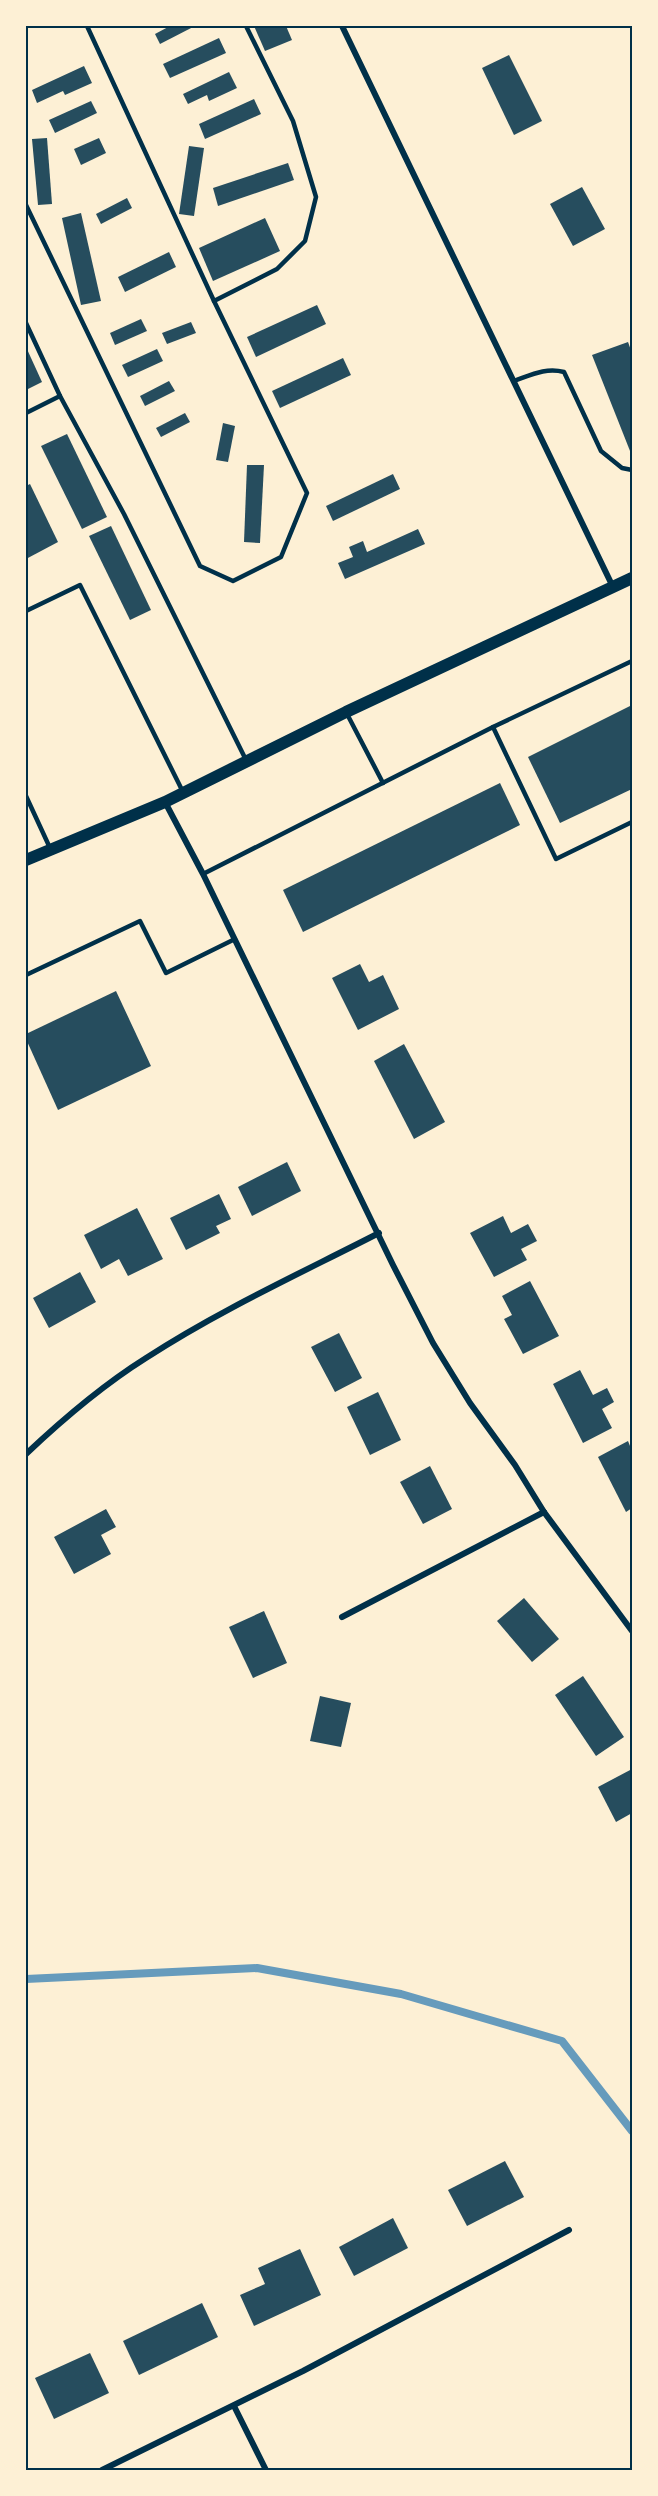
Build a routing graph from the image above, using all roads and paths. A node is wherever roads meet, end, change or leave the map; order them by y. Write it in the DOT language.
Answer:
graph roads {
  1 [pos="87,26"];
  2 [pos="246,26"];
  3 [pos="342,26"];
  4 [pos="26,205"];
  5 [pos="214,301"];
  6 [pos="26,323"];
  7 [pos="514,381"];
  8 [pos="60,396"];
  9 [pos="26,412"];
  10 [pos="633,470"];
  11 [pos="633,578"];
  12 [pos="613,588"];
  13 [pos="26,611"];
  14 [pos="633,661"];
  15 [pos="346,712"];
  16 [pos="493,727"];
  17 [pos="248,763"];
  18 [pos="383,783"];
  19 [pos="184,793"];
  20 [pos="26,796"];
  21 [pos="165,802"];
  22 [pos="633,822"];
  23 [pos="52,851"];
  24 [pos="26,860"];
  25 [pos="203,874"];
  26 [pos="236,939"];
  27 [pos="26,975"];
  28 [pos="379,1233"];
  29 [pos="26,1454"];
  30 [pos="544,1512"];
  31 [pos="342,1617"];
  32 [pos="633,1631"];
  33 [pos="569,2230"];
  34 [pos="234,2406"];
  35 [pos="102,2470"];
  36 [pos="266,2470"];
  1 -- 5 [label="lane"];
  2 -- 5 [label="lane"];
  3 -- 7 [label="street"];
  4 -- 5 [label="lane"];
  6 -- 8 [label="lane"];
  7 -- 10 [label="lane"];
  7 -- 12 [label="street"];
  8 -- 9 [label="lane"];
  8 -- 17 [label="lane"];
  11 -- 12 [label="main road"];
  12 -- 15 [label="main road"];
  13 -- 19 [label="lane"];
  14 -- 16 [label="lane"];
  15 -- 17 [label="main road"];
  15 -- 18 [label="lane"];
  16 -- 18 [label="lane"];
  16 -- 22 [label="lane"];
  17 -- 19 [label="main road"];
  18 -- 25 [label="lane"];
  19 -- 21 [label="main road"];
  20 -- 23 [label="lane"];
  21 -- 23 [label="main road"];
  21 -- 25 [label="street"];
  23 -- 24 [label="main road"];
  25 -- 26 [label="street"];
  26 -- 27 [label="lane"];
  26 -- 28 [label="street"];
  28 -- 29 [label="street"];
  28 -- 30 [label="street"];
  30 -- 31 [label="street"];
  30 -- 32 [label="street"];
  33 -- 34 [label="street"];
  34 -- 35 [label="street"];
  34 -- 36 [label="street"];
}
